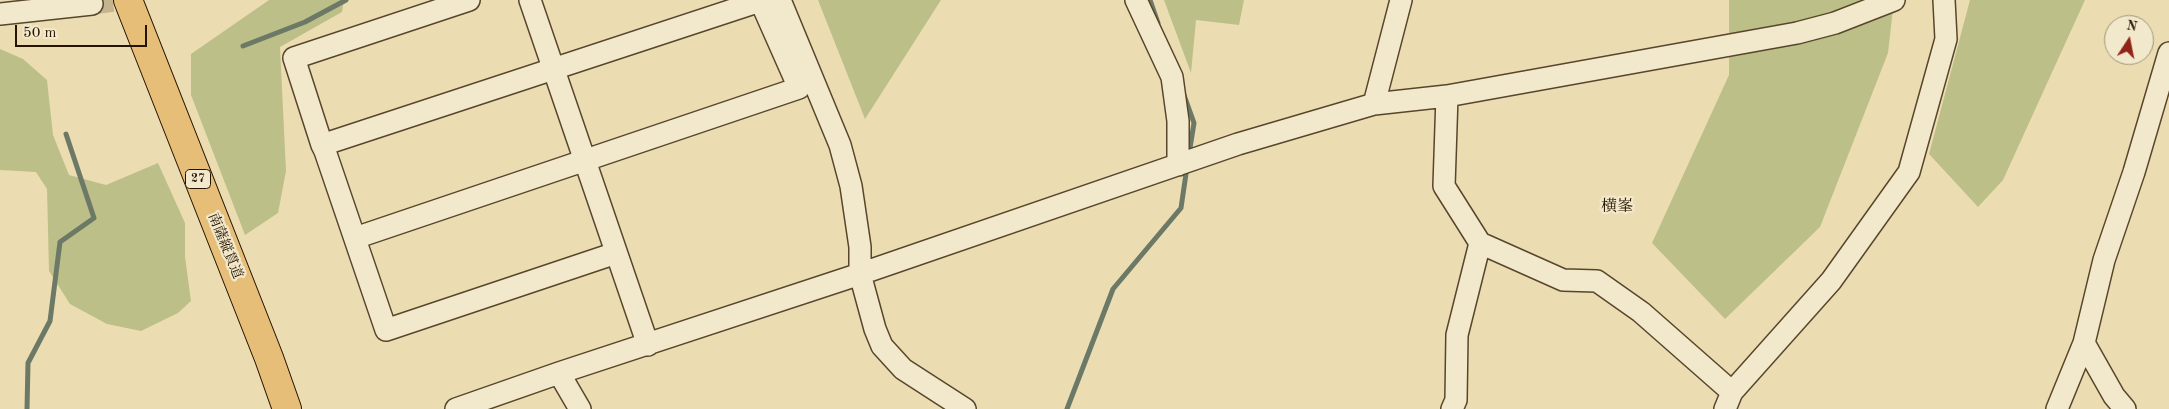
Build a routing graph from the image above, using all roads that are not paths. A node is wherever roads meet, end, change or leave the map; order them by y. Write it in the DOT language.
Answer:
graph roads {
  1 [pos="128,0"];
  2 [pos="468,0"];
  3 [pos="530,0"];
  4 [pos="766,0"];
  5 [pos="1136,0"];
  6 [pos="1400,0"];
  7 [pos="1894,0"];
  8 [pos="1944,0"];
  9 [pos="92,4"];
  10 [pos="0,14"];
  11 [pos="2169,53"];
  12 [pos="554,69"];
  13 [pos="1447,96"];
  14 [pos="1374,104"];
  15 [pos="322,146"];
  16 [pos="585,160"];
  17 [pos="1186,162"];
  18 [pos="355,238"];
  19 [pos="1480,243"];
  20 [pos="616,253"];
  21 [pos="860,274"];
  22 [pos="2084,343"];
  23 [pos="648,345"];
  24 [pos="559,373"];
  25 [pos="1729,401"];
  26 [pos="287,409"];
  27 [pos="456,409"];
  28 [pos="580,409"];
  29 [pos="965,409"];
  30 [pos="1452,409"];
  31 [pos="2057,409"];
  32 [pos="2125,409"];
  1 -- 26 [label="main road, 南薩縦貫道 / 27"];
  2 -- 15 [label="street"];
  3 -- 12 [label="street"];
  4 -- 12 [label="street"];
  4 -- 16 [label="street"];
  4 -- 21 [label="street"];
  5 -- 17 [label="street"];
  6 -- 14 [label="street"];
  7 -- 13 [label="street"];
  8 -- 25 [label="street"];
  9 -- 10 [label="street"];
  11 -- 22 [label="street"];
  12 -- 15 [label="street"];
  12 -- 16 [label="street"];
  13 -- 14 [label="street"];
  13 -- 19 [label="street"];
  14 -- 17 [label="street"];
  15 -- 18 [label="street"];
  16 -- 18 [label="street"];
  16 -- 20 [label="street"];
  17 -- 21 [label="street"];
  18 -- 20 [label="street"];
  19 -- 25 [label="street"];
  19 -- 30 [label="street"];
  20 -- 23 [label="street"];
  21 -- 23 [label="street"];
  21 -- 29 [label="street"];
  22 -- 31 [label="street"];
  22 -- 32 [label="street"];
  23 -- 24 [label="street"];
  24 -- 27 [label="street"];
  24 -- 28 [label="street"];
}
